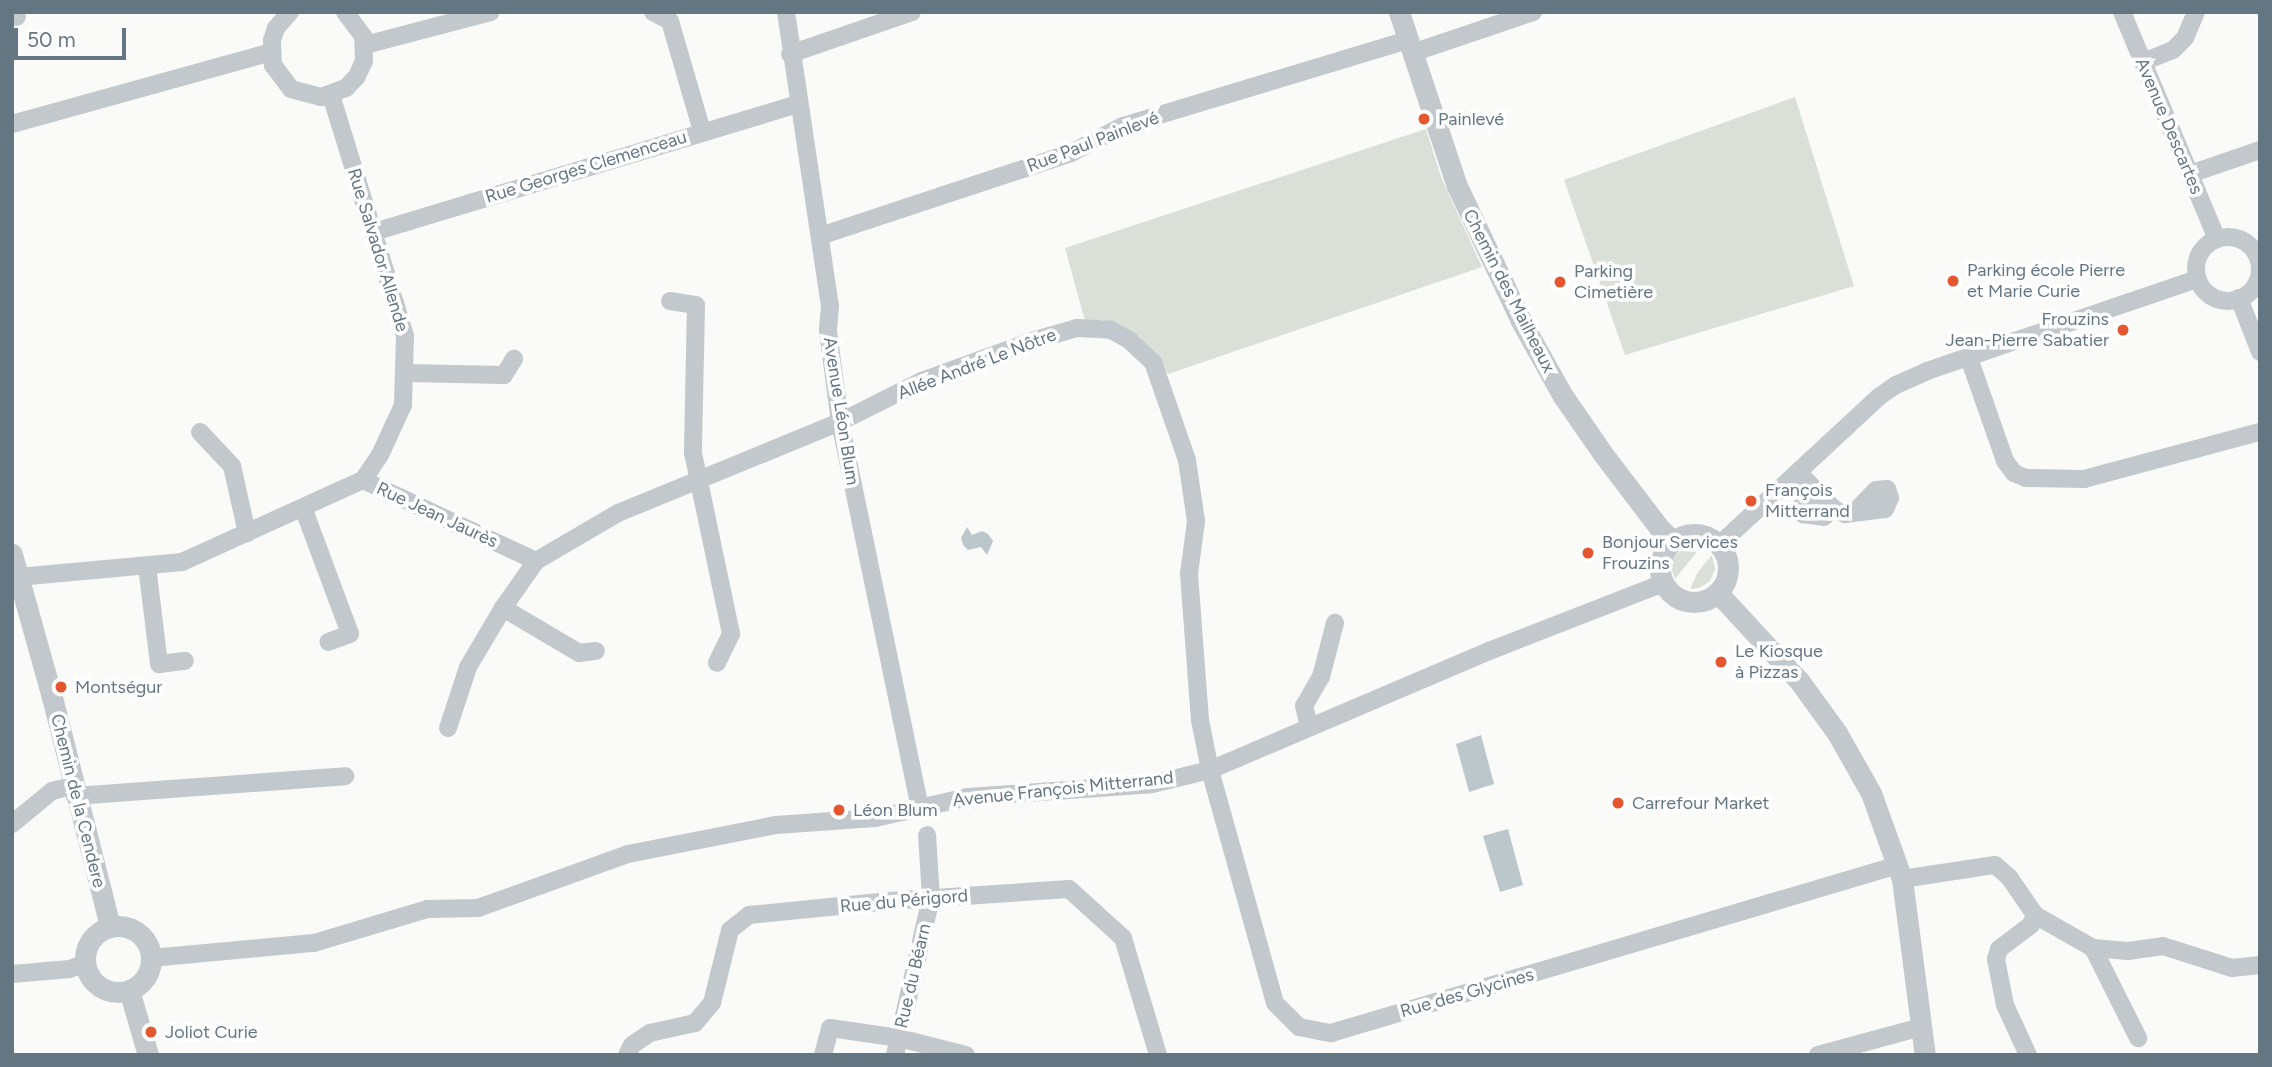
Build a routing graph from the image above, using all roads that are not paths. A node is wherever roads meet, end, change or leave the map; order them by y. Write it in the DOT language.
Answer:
graph roads {
  1 [pos="290,12"];
  2 [pos="345,12"];
  3 [pos="491,12"];
  4 [pos="653,12"];
  5 [pos="786,12"];
  6 [pos="912,12"];
  7 [pos="1399,12"];
  8 [pos="1533,12"];
  9 [pos="2122,12"];
  10 [pos="2196,12"];
  11 [pos="365,45"];
  12 [pos="1410,47"];
  13 [pos="271,52"];
  14 [pos="790,54"];
  15 [pos="2143,62"];
  16 [pos="331,95"];
  17 [pos="798,103"];
  18 [pos="12,124"];
  19 [pos="702,131"];
  20 [pos="2260,150"];
  21 [pos="2190,174"];
  22 [pos="374,232"];
  23 [pos="820,236"];
  24 [pos="2217,239"];
  25 [pos="2259,259"];
  26 [pos="2198,279"];
  27 [pos="2239,298"];
  28 [pos="670,301"];
  29 [pos="2260,352"];
  30 [pos="1969,358"];
  31 [pos="514,359"];
  32 [pos="405,373"];
  33 [pos="840,422"];
  34 [pos="200,432"];
  35 [pos="2260,432"];
  36 [pos="1798,472"];
  37 [pos="363,480"];
  38 [pos="700,481"];
  39 [pos="1816,491"];
  40 [pos="1833,508"];
  41 [pos="304,510"];
  42 [pos="1854,513"];
  43 [pos="247,533"];
  44 [pos="1673,541"];
  45 [pos="1719,545"];
  46 [pos="12,554"];
  47 [pos="536,561"];
  48 [pos="147,566"];
  49 [pos="18,577"];
  50 [pos="1663,583"];
  51 [pos="1718,593"];
  52 [pos="503,608"];
  53 [pos="1335,623"];
  54 [pos="328,642"];
  55 [pos="596,651"];
  56 [pos="185,661"];
  57 [pos="717,663"];
  58 [pos="1309,727"];
  59 [pos="448,728"];
  60 [pos="1210,770"];
  61 [pos="345,776"];
  62 [pos="74,791"];
  63 [pos="920,807"];
  64 [pos="12,824"];
  65 [pos="928,835"];
  66 [pos="1900,872"];
  67 [pos="931,898"];
  68 [pos="2035,915"];
  69 [pos="110,927"];
  70 [pos="2093,948"];
  71 [pos="151,958"];
  72 [pos="85,963"];
  73 [pos="2260,965"];
  74 [pos="12,974"];
  75 [pos="129,990"];
  76 [pos="1921,1027"];
  77 [pos="2138,1038"];
  78 [pos="897,1046"];
  79 [pos="148,1055"];
  80 [pos="627,1055"];
  81 [pos="823,1055"];
  82 [pos="966,1055"];
  83 [pos="1158,1055"];
  84 [pos="1818,1055"];
  85 [pos="1925,1055"];
  86 [pos="2028,1055"];
  1 -- 13 [label="street"];
  2 -- 11 [label="street"];
  3 -- 11 [label="street"];
  4 -- 19 [label="street"];
  5 -- 14 [label="street, Avenue Léon Blum"];
  6 -- 14 [label="street"];
  7 -- 12 [label="street, Chemin des Mailheaux"];
  8 -- 12 [label="street, Rue Paul Painlevé"];
  9 -- 15 [label="street, Avenue Descartes"];
  10 -- 15 [label="street"];
  11 -- 16 [label="street"];
  12 -- 23 [label="street, Rue Paul Painlevé"];
  12 -- 44 [label="street, Chemin des Mailheaux"];
  13 -- 16 [label="street"];
  13 -- 18 [label="street"];
  14 -- 17 [label="street, Avenue Léon Blum"];
  15 -- 21 [label="street, Avenue Descartes"];
  16 -- 22 [label="street, Rue Salvador Allende"];
  17 -- 19 [label="street, Rue Georges Clemenceau"];
  17 -- 23 [label="street, Avenue Léon Blum"];
  19 -- 22 [label="street, Rue Georges Clemenceau"];
  20 -- 21 [label="street"];
  21 -- 24 [label="street, Avenue Descartes"];
  22 -- 32 [label="street, Rue Salvador Allende"];
  23 -- 33 [label="street, Avenue Léon Blum"];
  24 -- 25 [label="street"];
  24 -- 26 [label="street"];
  25 -- 27 [label="street"];
  26 -- 27 [label="street"];
  26 -- 30 [label="street"];
  27 -- 29 [label="street"];
  28 -- 38 [label="street"];
  30 -- 35 [label="street"];
  30 -- 36 [label="street"];
  31 -- 32 [label="street"];
  32 -- 37 [label="street, Rue Salvador Allende"];
  33 -- 38 [label="street"];
  33 -- 60 [label="street, Allée André Le Nôtre"];
  33 -- 63 [label="street, Avenue Léon Blum"];
  34 -- 43 [label="street"];
  36 -- 39 [label="street"];
  36 -- 45 [label="street"];
  37 -- 41 [label="street, Rue Jean Jaurès"];
  37 -- 47 [label="street, Rue Jean Jaurès"];
  38 -- 47 [label="street"];
  38 -- 57 [label="street"];
  39 -- 40 [label="street"];
  39 -- 40 [label="street"];
  40 -- 42 [label="street"];
  41 -- 43 [label="street, Rue Jean Jaurès"];
  41 -- 54 [label="street"];
  43 -- 48 [label="street, Rue Jean Jaurès"];
  44 -- 45 [label="street"];
  44 -- 50 [label="street"];
  45 -- 51 [label="street"];
  46 -- 49 [label="street, Chemin de la Cendere"];
  47 -- 52 [label="street"];
  48 -- 49 [label="street, Rue Jean Jaurès"];
  48 -- 56 [label="street"];
  49 -- 62 [label="street, Chemin de la Cendere"];
  50 -- 51 [label="street"];
  50 -- 58 [label="street, Avenue François Mitterrand"];
  51 -- 66 [label="street"];
  52 -- 55 [label="street"];
  52 -- 59 [label="street"];
  53 -- 58 [label="street"];
  58 -- 60 [label="street, Avenue François Mitterrand"];
  60 -- 63 [label="street, Avenue François Mitterrand"];
  60 -- 66 [label="street, Rue des Glycines"];
  61 -- 62 [label="street"];
  62 -- 64 [label="street"];
  62 -- 69 [label="street, Chemin de la Cendere"];
  63 -- 71 [label="street, Avenue François Mitterrand"];
  65 -- 67 [label="street, Rue du Béarn"];
  66 -- 68 [label="street, Rue des Glycines"];
  66 -- 76 [label="street"];
  67 -- 78 [label="street, Rue du Béarn"];
  67 -- 80 [label="street, Rue du Périgord"];
  67 -- 83 [label="street, Rue du Périgord"];
  68 -- 70 [label="street"];
  68 -- 86 [label="street"];
  69 -- 71 [label="street"];
  69 -- 72 [label="street"];
  70 -- 73 [label="street"];
  70 -- 77 [label="street"];
  71 -- 75 [label="street"];
  72 -- 74 [label="street"];
  72 -- 75 [label="street"];
  75 -- 79 [label="street"];
  76 -- 84 [label="street"];
  76 -- 85 [label="street"];
  78 -- 81 [label="street"];
  78 -- 82 [label="street"];
}
